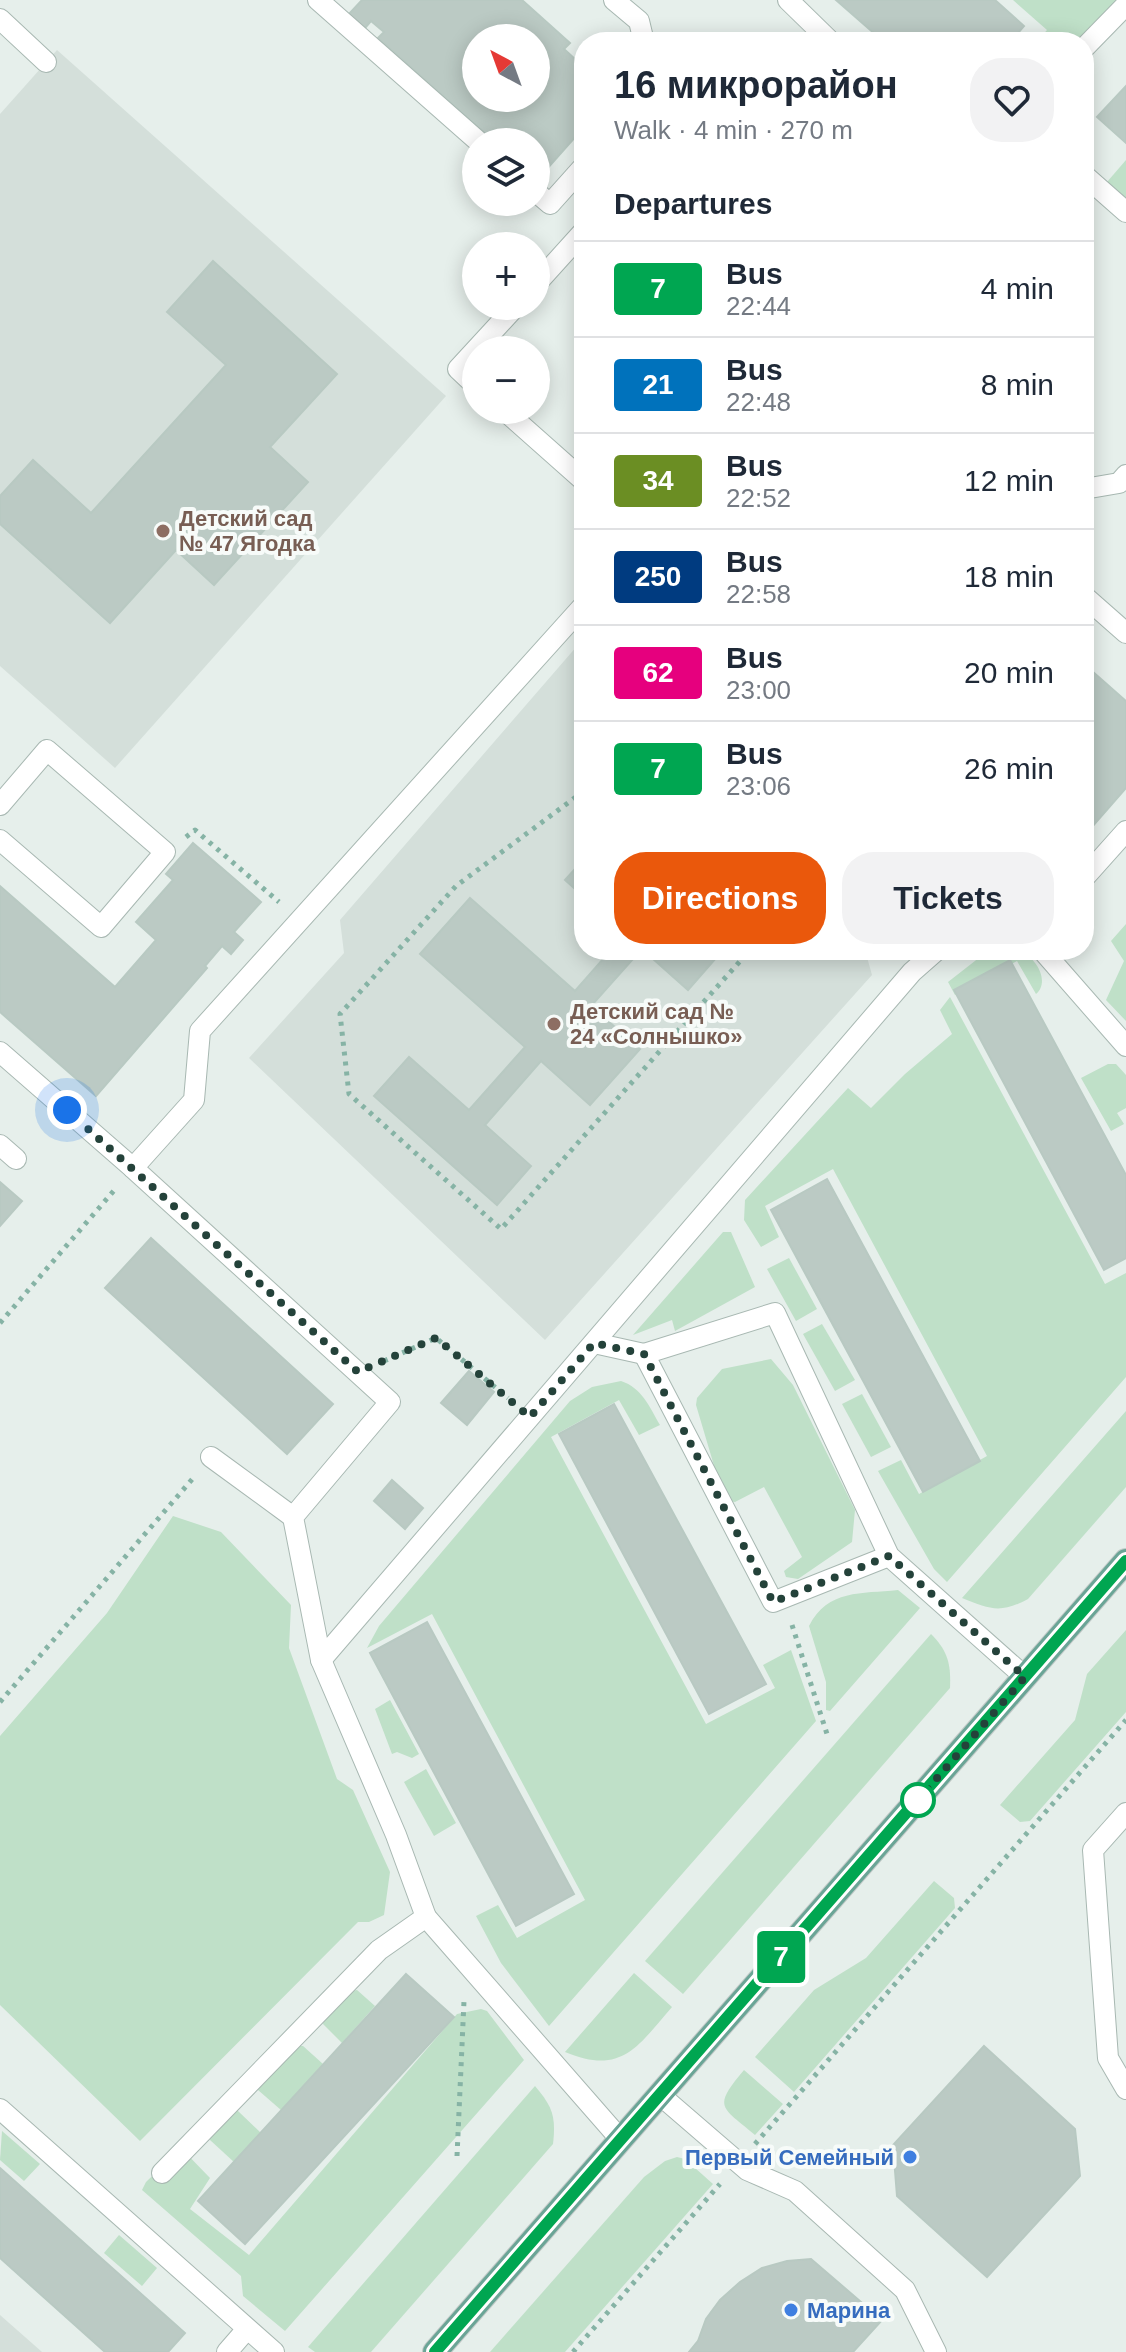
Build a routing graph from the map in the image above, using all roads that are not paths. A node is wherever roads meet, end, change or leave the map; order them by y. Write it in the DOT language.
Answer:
graph roads {
  1 [pos="318,0"];
  2 [pos="614,0"];
  3 [pos="788,0"];
  4 [pos="1126,5"];
  5 [pos="0,19"];
  6 [pos="642,32"];
  7 [pos="821,32"];
  8 [pos="1094,38"];
  9 [pos="46,62"];
  10 [pos="463,128"];
  11 [pos="574,177"];
  12 [pos="1094,184"];
  13 [pos="550,204"];
  14 [pos="1126,212"];
  15 [pos="574,242"];
  16 [pos="550,269"];
  17 [pos="503,320"];
  18 [pos="488,336"];
  19 [pos="520,424"];
  20 [pos="574,472"];
  21 [pos="1124,482"];
  22 [pos="1094,487"];
  23 [pos="1094,605"];
  24 [pos="574,616"];
  25 [pos="1126,633"];
  26 [pos="0,805"];
  27 [pos="1126,831"];
  28 [pos="0,840"];
  29 [pos="1094,867"];
  30 [pos="926,960"];
  31 [pos="1051,960"];
  32 [pos="1126,1046"];
  33 [pos="0,1052"];
  34 [pos="0,1145"];
  35 [pos="16,1159"];
  36 [pos="133,1168"];
  37 [pos="594,1343"];
  38 [pos="644,1354"];
  39 [pos="211,1457"];
  40 [pos="293,1517"];
  41 [pos="889,1556"];
  42 [pos="1126,1561"];
  43 [pos="321,1660"];
  44 [pos="1025,1677"];
  45 [pos="1126,1813"];
  46 [pos="426,1917"];
  47 [pos="1126,2089"];
  48 [pos="660,2095"];
  49 [pos="0,2109"];
  50 [pos="621,2140"];
  51 [pos="162,2173"];
  52 [pos="247,2329"];
  53 [pos="227,2352"];
  54 [pos="274,2352"];
  55 [pos="435,2352"];
  56 [pos="936,2352"];
  1 -- 10 [label="lane"];
  2 -- 6 [label="lane"];
  3 -- 7 [label="lane"];
  4 -- 8 [label="lane"];
  5 -- 9 [label="lane"];
  11 -- 13 [label="lane"];
  12 -- 14 [label="lane"];
  15 -- 16 [label="lane"];
  17 -- 18 [label="lane"];
  19 -- 20 [label="lane"];
  21 -- 22 [label="lane"];
  23 -- 25 [label="lane"];
  24 -- 36 [label="lane"];
  26 -- 28 [label="lane"];
  27 -- 29 [label="lane"];
  30 -- 37 [label="lane"];
  31 -- 32 [label="lane"];
  33 -- 36 [label="lane"];
  34 -- 35 [label="lane"];
  36 -- 40 [label="lane"];
  37 -- 38 [label="lane"];
  37 -- 43 [label="lane"];
  38 -- 41 [label="lane"];
  38 -- 41 [label="lane"];
  39 -- 40 [label="lane"];
  40 -- 43 [label="lane"];
  41 -- 44 [label="lane"];
  42 -- 44 [label="main road"];
  43 -- 46 [label="lane"];
  44 -- 48 [label="main road"];
  45 -- 47 [label="lane"];
  46 -- 50 [label="lane"];
  46 -- 51 [label="lane"];
  48 -- 50 [label="main road"];
  48 -- 56 [label="lane"];
  49 -- 52 [label="lane"];
  50 -- 55 [label="main road"];
  52 -- 53 [label="lane"];
  52 -- 54 [label="lane"];
}
